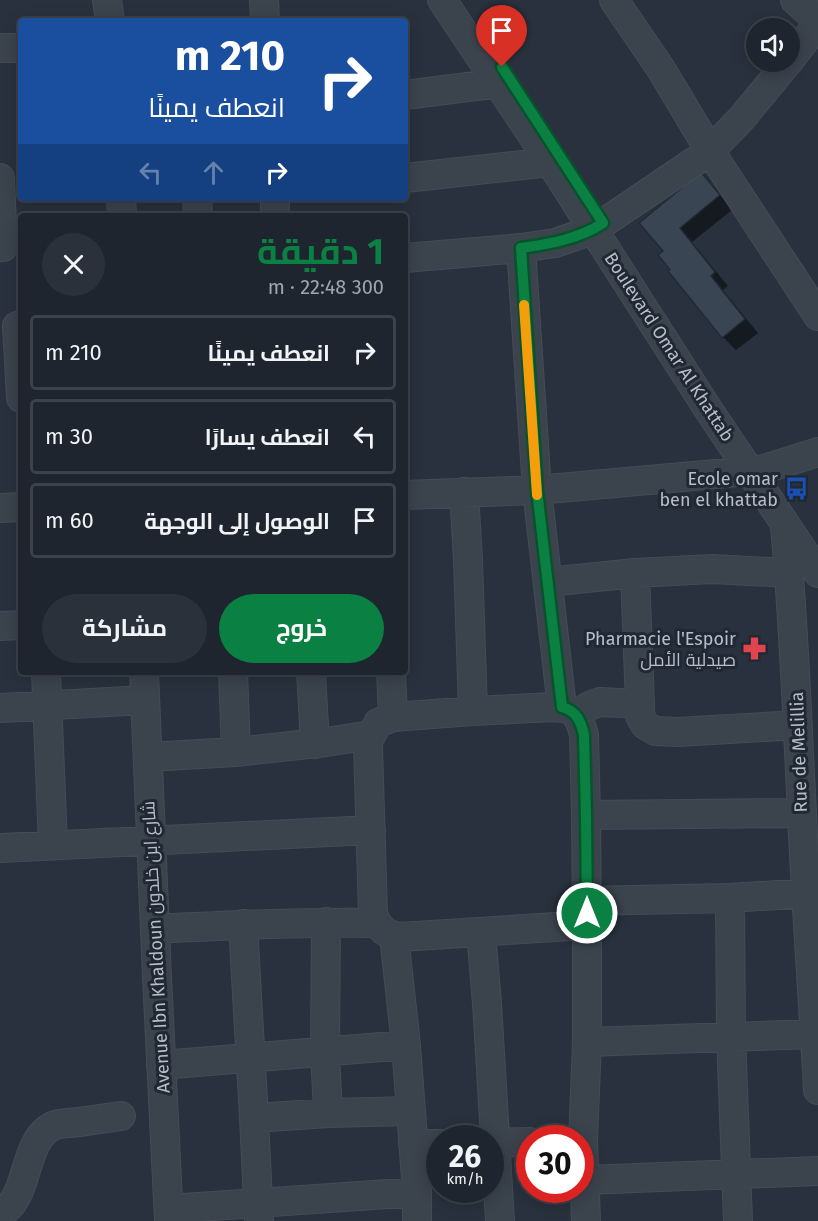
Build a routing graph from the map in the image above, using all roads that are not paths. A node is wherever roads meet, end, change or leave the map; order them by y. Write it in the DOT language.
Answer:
graph roads {
  1 [pos="107,0"];
  2 [pos="264,0"];
  3 [pos="442,0"];
  4 [pos="459,0"];
  5 [pos="614,0"];
  6 [pos="795,0"];
  7 [pos="110,18"];
  8 [pos="265,18"];
  9 [pos="818,22"];
  10 [pos="800,46"];
  11 [pos="0,48"];
  12 [pos="18,48"];
  13 [pos="780,72"];
  14 [pos="498,84"];
  15 [pos="408,95"];
  16 [pos="710,151"];
  17 [pos="550,162"];
  18 [pos="0,178"];
  19 [pos="408,178"];
  20 [pos="598,226"];
  21 [pos="8,247"];
  22 [pos="521,248"];
  23 [pos="408,258"];
  24 [pos="818,316"];
  25 [pos="13,327"];
  26 [pos="18,371"];
  27 [pos="0,397"];
  28 [pos="18,397"];
  29 [pos="818,452"];
  30 [pos="757,470"];
  31 [pos="537,490"];
  32 [pos="464,492"];
  33 [pos="408,495"];
  34 [pos="18,507"];
  35 [pos="0,508"];
  36 [pos="784,522"];
  37 [pos="818,552"];
  38 [pos="635,573"];
  39 [pos="789,573"];
  40 [pos="818,573"];
  41 [pos="548,582"];
  42 [pos="18,625"];
  43 [pos="0,626"];
  44 [pos="46,675"];
  45 [pos="144,675"];
  46 [pos="233,675"];
  47 [pos="311,675"];
  48 [pos="391,675"];
  49 [pos="145,700"];
  50 [pos="640,704"];
  51 [pos="47,706"];
  52 [pos="0,708"];
  53 [pos="473,711"];
  54 [pos="570,712"];
  55 [pos="393,717"];
  56 [pos="798,725"];
  57 [pos="371,735"];
  58 [pos="315,744"];
  59 [pos="236,752"];
  60 [pos="148,757"];
  61 [pos="802,813"];
  62 [pos="586,815"];
  63 [pos="370,830"];
  64 [pos="151,841"];
  65 [pos="52,845"];
  66 [pos="0,848"];
  67 [pos="807,893"];
  68 [pos="730,898"];
  69 [pos="587,913"];
  70 [pos="326,922"];
  71 [pos="243,924"];
  72 [pos="155,929"];
  73 [pos="385,929"];
  74 [pos="813,932"];
  75 [pos="481,933"];
  76 [pos="816,1026"];
  77 [pos="731,1036"];
  78 [pos="587,1042"];
  79 [pos="406,1045"];
  80 [pos="325,1052"];
  81 [pos="251,1058"];
  82 [pos="161,1065"];
  83 [pos="818,1090"];
  84 [pos="411,1111"];
  85 [pos="328,1113"];
  86 [pos="121,1116"];
  87 [pos="254,1118"];
  88 [pos="492,1125"];
  89 [pos="583,1125"];
  90 [pos="426,1144"];
  91 [pos="818,1171"];
  92 [pos="736,1174"];
  93 [pos="594,1180"];
  94 [pos="417,1192"];
  95 [pos="498,1203"];
  96 [pos="586,1203"];
  97 [pos="259,1212"];
  98 [pos="10,1214"];
  99 [pos="169,1215"];
  100 [pos="417,1221"];
  101 [pos="500,1221"];
  102 [pos="586,1221"];
  103 [pos="738,1221"];
  1 -- 7 [label="street"];
  2 -- 8 [label="street"];
  3 -- 14 [label="street, Boulevard Omar Al Khattab"];
  4 -- 20 [label="street, Boulevard Omar Al Khattab"];
  5 -- 16 [label="street"];
  6 -- 9 [label="street"];
  9 -- 10 [label="street"];
  11 -- 12 [label="street"];
  13 -- 16 [label="street"];
  14 -- 15 [label="street"];
  14 -- 17 [label="street, Boulevard Omar Al Khattab"];
  16 -- 20 [label="street"];
  16 -- 24 [label="street"];
  17 -- 19 [label="street"];
  17 -- 20 [label="street, Boulevard Omar Al Khattab"];
  18 -- 21 [label="street"];
  20 -- 22 [label="street"];
  20 -- 30 [label="street, Boulevard Omar Al Khattab"];
  22 -- 23 [label="street"];
  22 -- 31 [label="street"];
  25 -- 26 [label="street"];
  27 -- 28 [label="street"];
  29 -- 30 [label="street"];
  30 -- 31 [label="street"];
  30 -- 36 [label="street, Boulevard Omar Al Khattab"];
  30 -- 37 [label="street, Boulevard Omar Al Khattab"];
  31 -- 32 [label="street"];
  31 -- 41 [label="street"];
  32 -- 33 [label="street"];
  32 -- 53 [label="street"];
  34 -- 35 [label="street"];
  36 -- 39 [label="street, Rue de Melillia"];
  36 -- 40 [label="street, Boulevard Omar Al Khattab"];
  38 -- 39 [label="street"];
  38 -- 41 [label="street"];
  38 -- 50 [label="street"];
  39 -- 56 [label="street, Rue de Melillia"];
  41 -- 54 [label="street"];
  42 -- 43 [label="street"];
  44 -- 51 [label="street"];
  45 -- 49 [label="street, Avenue Ibn Khaldoun شارع ابن خلدون"];
  46 -- 59 [label="street"];
  47 -- 58 [label="street"];
  48 -- 55 [label="street"];
  49 -- 51 [label="street"];
  49 -- 60 [label="street, Avenue Ibn Khaldoun شارع ابن خلدون"];
  50 -- 54 [label="street"];
  50 -- 56 [label="street"];
  51 -- 52 [label="street"];
  51 -- 65 [label="street"];
  53 -- 54 [label="street"];
  53 -- 55 [label="street"];
  54 -- 62 [label="street"];
  55 -- 57 [label="street"];
  56 -- 61 [label="street, Rue de Melillia"];
  57 -- 58 [label="street"];
  57 -- 63 [label="street"];
  58 -- 59 [label="street"];
  59 -- 60 [label="street"];
  60 -- 64 [label="street, Avenue Ibn Khaldoun شارع ابن خلدون"];
  61 -- 62 [label="street"];
  61 -- 67 [label="street, Rue de Melillia"];
  62 -- 69 [label="street"];
  63 -- 64 [label="street"];
  63 -- 73 [label="street"];
  64 -- 65 [label="street"];
  64 -- 72 [label="street, Avenue Ibn Khaldoun شارع ابن خلدون"];
  65 -- 66 [label="street"];
  67 -- 68 [label="street"];
  67 -- 74 [label="street, Rue de Melillia"];
  68 -- 69 [label="street"];
  68 -- 77 [label="street"];
  69 -- 75 [label="street"];
  69 -- 78 [label="street"];
  70 -- 71 [label="street"];
  70 -- 73 [label="street"];
  70 -- 80 [label="street"];
  71 -- 72 [label="street"];
  71 -- 81 [label="street"];
  72 -- 82 [label="street, Avenue Ibn Khaldoun شارع ابن خلدون"];
  73 -- 75 [label="street"];
  73 -- 79 [label="street"];
  74 -- 76 [label="street, Rue de Melillia"];
  75 -- 88 [label="street"];
  76 -- 77 [label="street"];
  76 -- 83 [label="street, Rue de Melillia"];
  77 -- 78 [label="street"];
  77 -- 92 [label="street"];
  78 -- 89 [label="street"];
  79 -- 80 [label="street"];
  79 -- 84 [label="street"];
  80 -- 81 [label="street"];
  80 -- 85 [label="street"];
  81 -- 82 [label="street"];
  81 -- 87 [label="street"];
  82 -- 99 [label="street, Avenue Ibn Khaldoun شارع ابن خلدون"];
  84 -- 85 [label="street"];
  84 -- 90 [label="street"];
  85 -- 87 [label="street"];
  86 -- 98 [label="street"];
  87 -- 97 [label="street"];
  90 -- 94 [label="street"];
  91 -- 92 [label="street"];
  92 -- 93 [label="street"];
  92 -- 103 [label="street"];
  94 -- 97 [label="street"];
  94 -- 100 [label="street"];
  95 -- 101 [label="street"];
  96 -- 102 [label="street"];
  97 -- 99 [label="street"];
}
